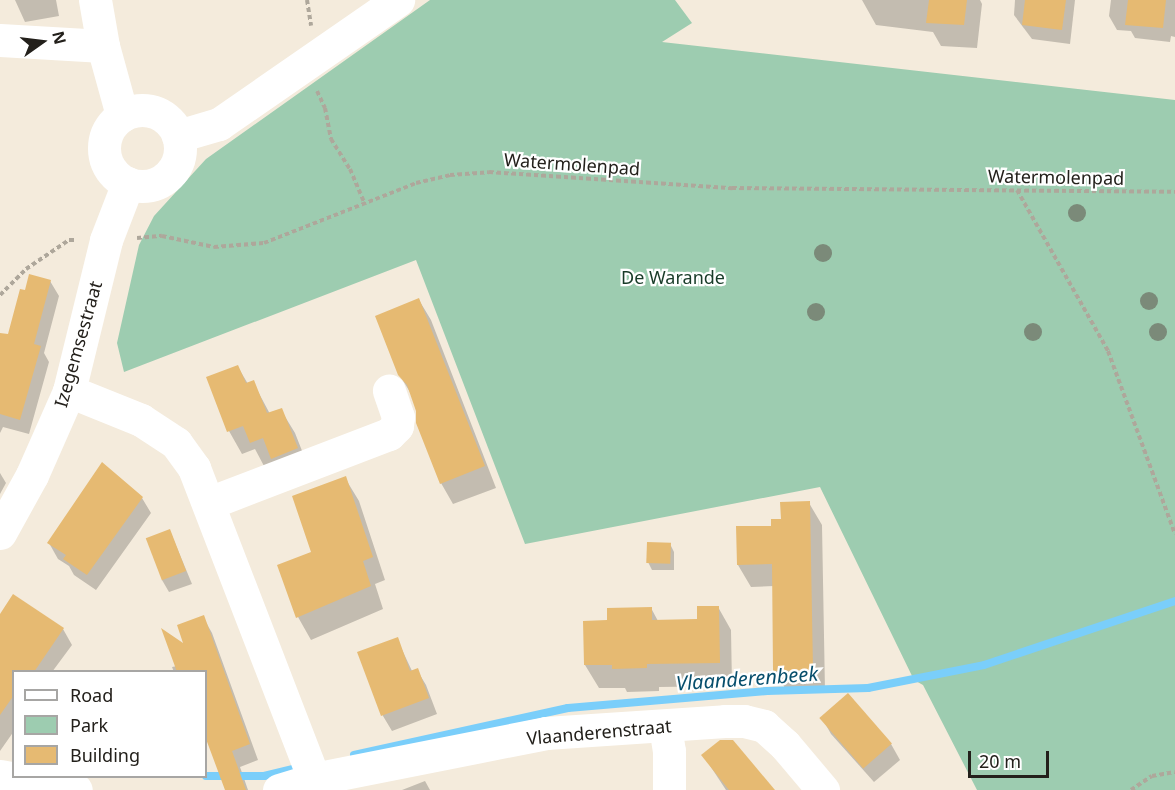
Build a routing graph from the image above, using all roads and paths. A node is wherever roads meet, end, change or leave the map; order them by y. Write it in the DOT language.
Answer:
graph roads {
  1 [pos="95,0"];
  2 [pos="398,0"];
  3 [pos="0,40"];
  4 [pos="103,46"];
  5 [pos="304,64"];
  6 [pos="122,115"];
  7 [pos="178,136"];
  8 [pos="128,183"];
  9 [pos="1017,190"];
  10 [pos="1175,192"];
  11 [pos="365,204"];
  12 [pos="106,240"];
  13 [pos="0,295"];
  14 [pos="69,391"];
  15 [pos="389,391"];
  16 [pos="209,503"];
  17 [pos="1175,514"];
  18 [pos="1170,520"];
  19 [pos="0,533"];
  20 [pos="1175,534"];
  21 [pos="665,726"];
  22 [pos="1175,772"];
  23 [pos="0,776"];
  24 [pos="316,784"];
  25 [pos="76,790"];
  26 [pos="279,790"];
  27 [pos="669,790"];
  28 [pos="823,790"];
  29 [pos="1131,790"];
  1 -- 4 [label="street"];
  2 -- 5 [label="street"];
  3 -- 4 [label="street"];
  4 -- 6 [label="street"];
  5 -- 7 [label="street"];
  5 -- 11 [label="path"];
  6 -- 7 [label="street"];
  6 -- 8 [label="street"];
  7 -- 8 [label="street"];
  8 -- 12 [label="street, Izegemsestraat"];
  9 -- 10 [label="path, Watermolenpad"];
  9 -- 11 [label="path, Watermolenpad"];
  9 -- 18 [label="path"];
  11 -- 12 [label="path, Watermolenpad"];
  12 -- 13 [label="path, Watermolenpad"];
  12 -- 14 [label="street, Izegemsestraat"];
  14 -- 16 [label="street"];
  14 -- 19 [label="street, Izegemsestraat"];
  15 -- 16 [label="street"];
  16 -- 24 [label="street"];
  17 -- 18 [label="path"];
  18 -- 20 [label="path"];
  21 -- 24 [label="street, Vlaanderenstraat"];
  21 -- 27 [label="street"];
  21 -- 28 [label="street, Vlaanderenstraat"];
  22 -- 29 [label="path"];
  23 -- 25 [label="street"];
  24 -- 26 [label="street, Vlaanderenstraat"];
}
